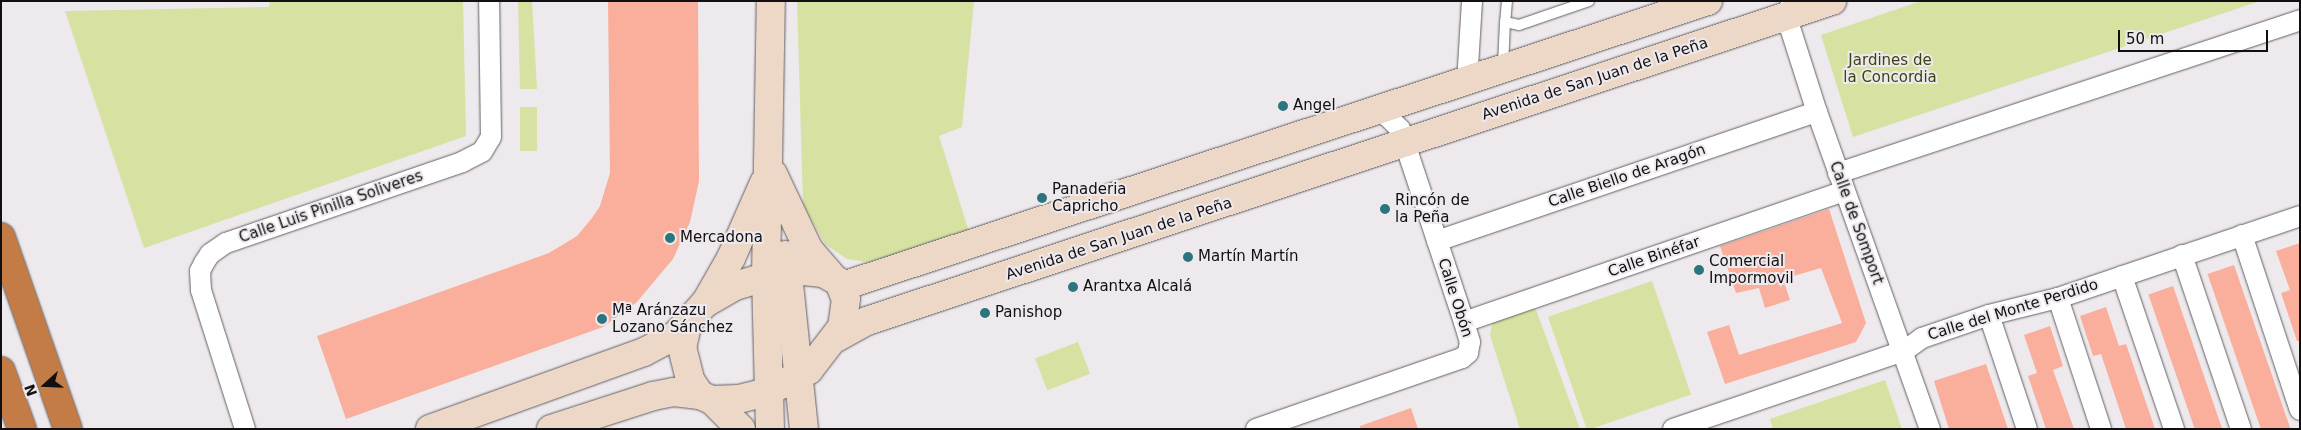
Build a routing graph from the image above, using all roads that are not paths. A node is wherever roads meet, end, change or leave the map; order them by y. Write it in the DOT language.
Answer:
graph roads {
  1 [pos="489,1"];
  2 [pos="771,1"];
  3 [pos="1472,1"];
  4 [pos="1507,1"];
  5 [pos="1589,1"];
  6 [pos="1708,1"];
  7 [pos="1832,1"];
  8 [pos="1789,8"];
  9 [pos="2300,20"];
  10 [pos="1505,22"];
  11 [pos="1502,71"];
  12 [pos="1467,83"];
  13 [pos="1377,112"];
  14 [pos="1817,112"];
  15 [pos="1404,142"];
  16 [pos="770,168"];
  17 [pos="1841,182"];
  18 [pos="2300,216"];
  19 [pos="2242,235"];
  20 [pos="1,237"];
  21 [pos="1437,241"];
  22 [pos="2182,255"];
  23 [pos="778,274"];
  24 [pos="2122,276"];
  25 [pos="837,281"];
  26 [pos="2058,298"];
  27 [pos="704,304"];
  28 [pos="1988,315"];
  29 [pos="1464,322"];
  30 [pos="687,326"];
  31 [pos="836,338"];
  32 [pos="1904,351"];
  33 [pos="1,371"];
  34 [pos="798,378"];
  35 [pos="767,392"];
  36 [pos="706,397"];
  37 [pos="2300,410"];
  38 [pos="581,423"];
  39 [pos="22,429"];
  40 [pos="68,429"];
  41 [pos="245,429"];
  42 [pos="430,429"];
  43 [pos="551,429"];
  44 [pos="741,429"];
  45 [pos="770,429"];
  46 [pos="804,429"];
  47 [pos="1256,429"];
  48 [pos="1673,429"];
  49 [pos="1930,429"];
  50 [pos="2028,429"];
  51 [pos="2101,429"];
  52 [pos="2174,429"];
  53 [pos="2241,429"];
  1 -- 41 [label="street, Calle Luis Pinilla Soliveres"];
  2 -- 16 [label="main road"];
  3 -- 12 [label="street"];
  4 -- 10 [label="lane"];
  5 -- 10 [label="lane"];
  6 -- 11 [label="main road"];
  7 -- 8 [label="main road, Avenida de San Juan de la Peña"];
  8 -- 14 [label="street, Calle de Somport"];
  8 -- 15 [label="main road, Avenida de San Juan de la Peña"];
  9 -- 17 [label="street"];
  10 -- 11 [label="lane"];
  11 -- 12 [label="main road"];
  12 -- 13 [label="main road"];
  13 -- 15 [label="street"];
  13 -- 25 [label="main road"];
  14 -- 17 [label="street, Calle de Somport"];
  14 -- 21 [label="street, Calle Biello de Aragón"];
  15 -- 21 [label="street, Calle Obón"];
  15 -- 31 [label="main road, Avenida de San Juan de la Peña"];
  16 -- 23 [label="main road"];
  16 -- 25 [label="main road"];
  16 -- 27 [label="main road"];
  17 -- 29 [label="street, Calle Binéfar"];
  17 -- 32 [label="street, Calle de Somport"];
  18 -- 19 [label="street, Calle del Monte Perdido"];
  19 -- 22 [label="street, Calle del Monte Perdido"];
  19 -- 37 [label="street"];
  20 -- 40 [label="highway"];
  21 -- 29 [label="street, Calle Obón"];
  22 -- 24 [label="street, Calle del Monte Perdido"];
  22 -- 53 [label="street"];
  23 -- 25 [label="main road"];
  23 -- 27 [label="main road"];
  23 -- 34 [label="main road"];
  23 -- 35 [label="main road"];
  24 -- 26 [label="street, Calle del Monte Perdido"];
  24 -- 52 [label="street"];
  25 -- 31 [label="main road, Avenida de San Juan de la Peña"];
  26 -- 28 [label="street, Calle del Monte Perdido"];
  26 -- 51 [label="street"];
  27 -- 30 [label="main road"];
  28 -- 32 [label="street, Calle del Monte Perdido"];
  28 -- 50 [label="street"];
  29 -- 47 [label="street, Calle Obón"];
  30 -- 36 [label="main road"];
  30 -- 42 [label="main road"];
  31 -- 34 [label="main road, Avenida de San Juan de la Peña"];
  32 -- 48 [label="street, Calle del Monte Perdido"];
  32 -- 49 [label="street, Calle de Somport"];
  33 -- 39 [label="highway"];
  34 -- 35 [label="main road, Avenida de San Juan de la Peña"];
  34 -- 46 [label="main road"];
  35 -- 36 [label="main road, Avenida de San Juan de la Peña"];
  35 -- 45 [label="main road"];
  36 -- 38 [label="main road, Avenida de San Juan de la Peña"];
  36 -- 44 [label="main road"];
  38 -- 43 [label="main road, Avenida de San Juan de la Peña"];
}
